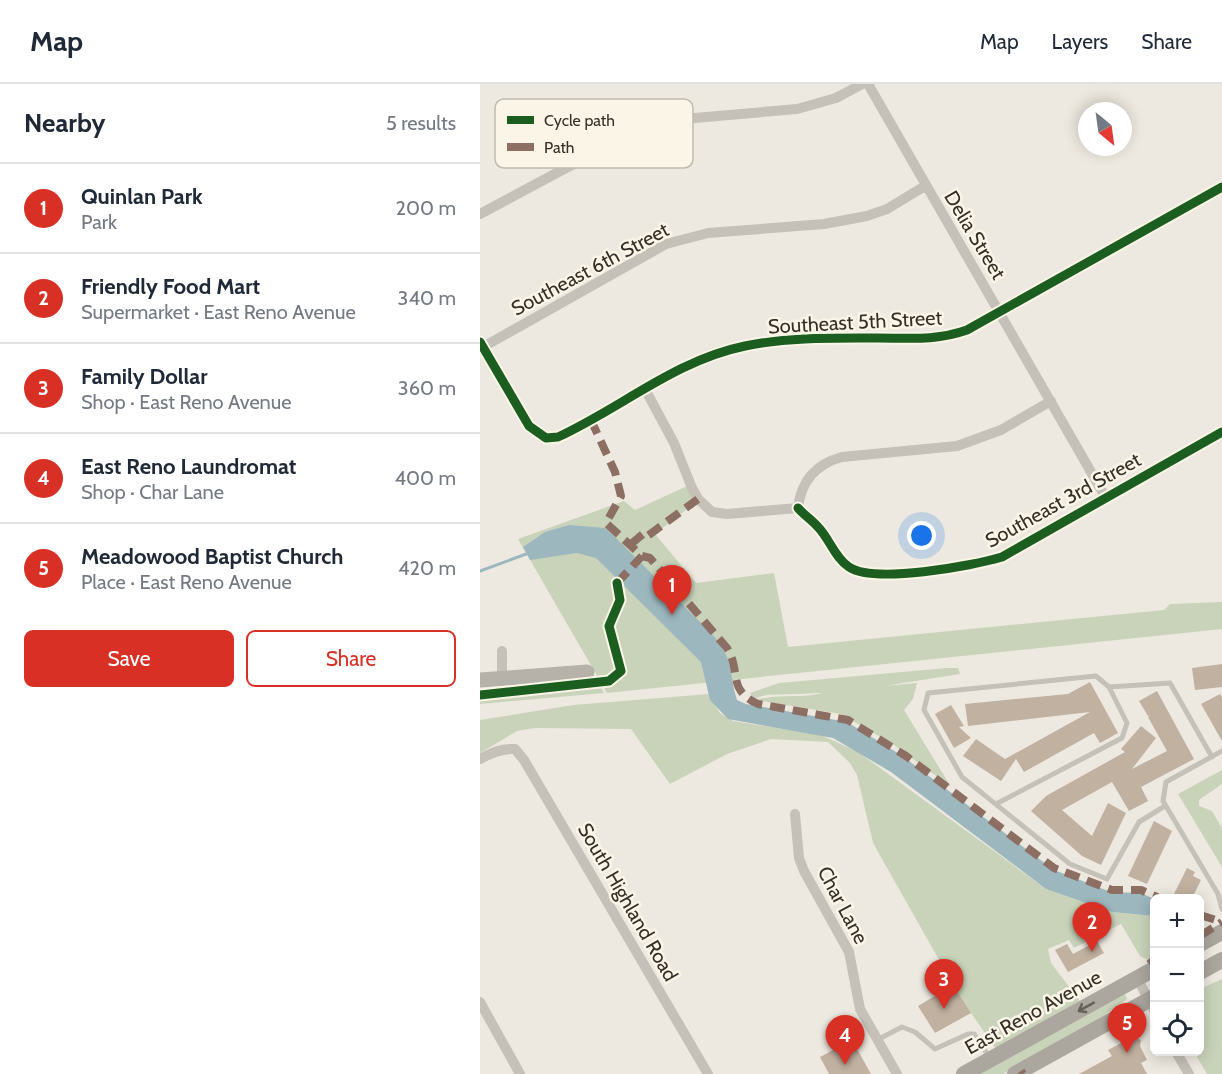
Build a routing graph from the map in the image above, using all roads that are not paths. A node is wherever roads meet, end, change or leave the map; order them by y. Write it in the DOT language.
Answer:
graph roads {
  1 [pos="862,84"];
  2 [pos="868,84"];
  3 [pos="693,118"];
  4 [pos="566,168"];
  5 [pos="925,186"];
  6 [pos="1222,187"];
  7 [pos="480,214"];
  8 [pos="999,310"];
  9 [pos="482,344"];
  10 [pos="645,389"];
  11 [pos="1051,401"];
  12 [pos="1222,432"];
  13 [pos="1106,498"];
  14 [pos="798,508"];
  15 [pos="502,651"];
  16 [pos="587,672"];
  17 [pos="502,678"];
  18 [pos="480,680"];
  19 [pos="1109,687"];
  20 [pos="1222,751"];
  21 [pos="1212,757"];
  22 [pos="480,759"];
  23 [pos="996,804"];
  24 [pos="1166,806"];
  25 [pos="795,814"];
  26 [pos="1220,895"];
  27 [pos="1222,909"];
  28 [pos="1222,932"];
  29 [pos="1204,942"];
  30 [pos="1222,960"];
  31 [pos="1204,970"];
  32 [pos="1150,972"];
  33 [pos="1137,978"];
  34 [pos="1150,998"];
  35 [pos="480,1002"];
  36 [pos="1150,1004"];
  37 [pos="877,1040"];
  38 [pos="1178,1056"];
  39 [pos="991,1059"];
  40 [pos="1019,1073"];
  41 [pos="520,1074"];
  42 [pos="708,1074"];
  43 [pos="897,1074"];
  44 [pos="964,1074"];
  45 [pos="1189,1074"];
  1 -- 3 [label="street"];
  2 -- 5 [label="street, Delia Street"];
  4 -- 7 [label="street"];
  5 -- 8 [label="street, Delia Street"];
  5 -- 9 [label="street, Southeast 6th Street"];
  6 -- 8 [label="street, Southeast 5th Street"];
  8 -- 10 [label="street, Southeast 5th Street"];
  8 -- 11 [label="street, Delia Street"];
  9 -- 10 [label="street, Southeast 5th Street"];
  10 -- 14 [label="street"];
  11 -- 13 [label="street, Delia Street"];
  11 -- 14 [label="street"];
  12 -- 13 [label="street, Southeast 3rd Street"];
  13 -- 14 [label="street, Southeast 3rd Street"];
  15 -- 17 [label="street"];
  16 -- 17 [label="street"];
  17 -- 18 [label="street"];
  19 -- 21 [label="lane"];
  19 -- 23 [label="lane"];
  19 -- 23 [label="lane"];
  20 -- 21 [label="lane"];
  21 -- 24 [label="lane"];
  22 -- 42 [label="street, South Highland Road"];
  23 -- 24 [label="lane"];
  24 -- 26 [label="lane"];
  25 -- 37 [label="street, Char Lane"];
  26 -- 27 [label="lane"];
  28 -- 29 [label="main road"];
  30 -- 31 [label="main road"];
  32 -- 33 [label="main road, East Reno Avenue"];
  33 -- 34 [label="street"];
  33 -- 39 [label="main road, East Reno Avenue, one-way"];
  35 -- 41 [label="street"];
  36 -- 40 [label="main road"];
  37 -- 39 [label="lane"];
  37 -- 43 [label="street, Char Lane"];
  38 -- 45 [label="street"];
  39 -- 44 [label="main road, East Reno Avenue"];
}
